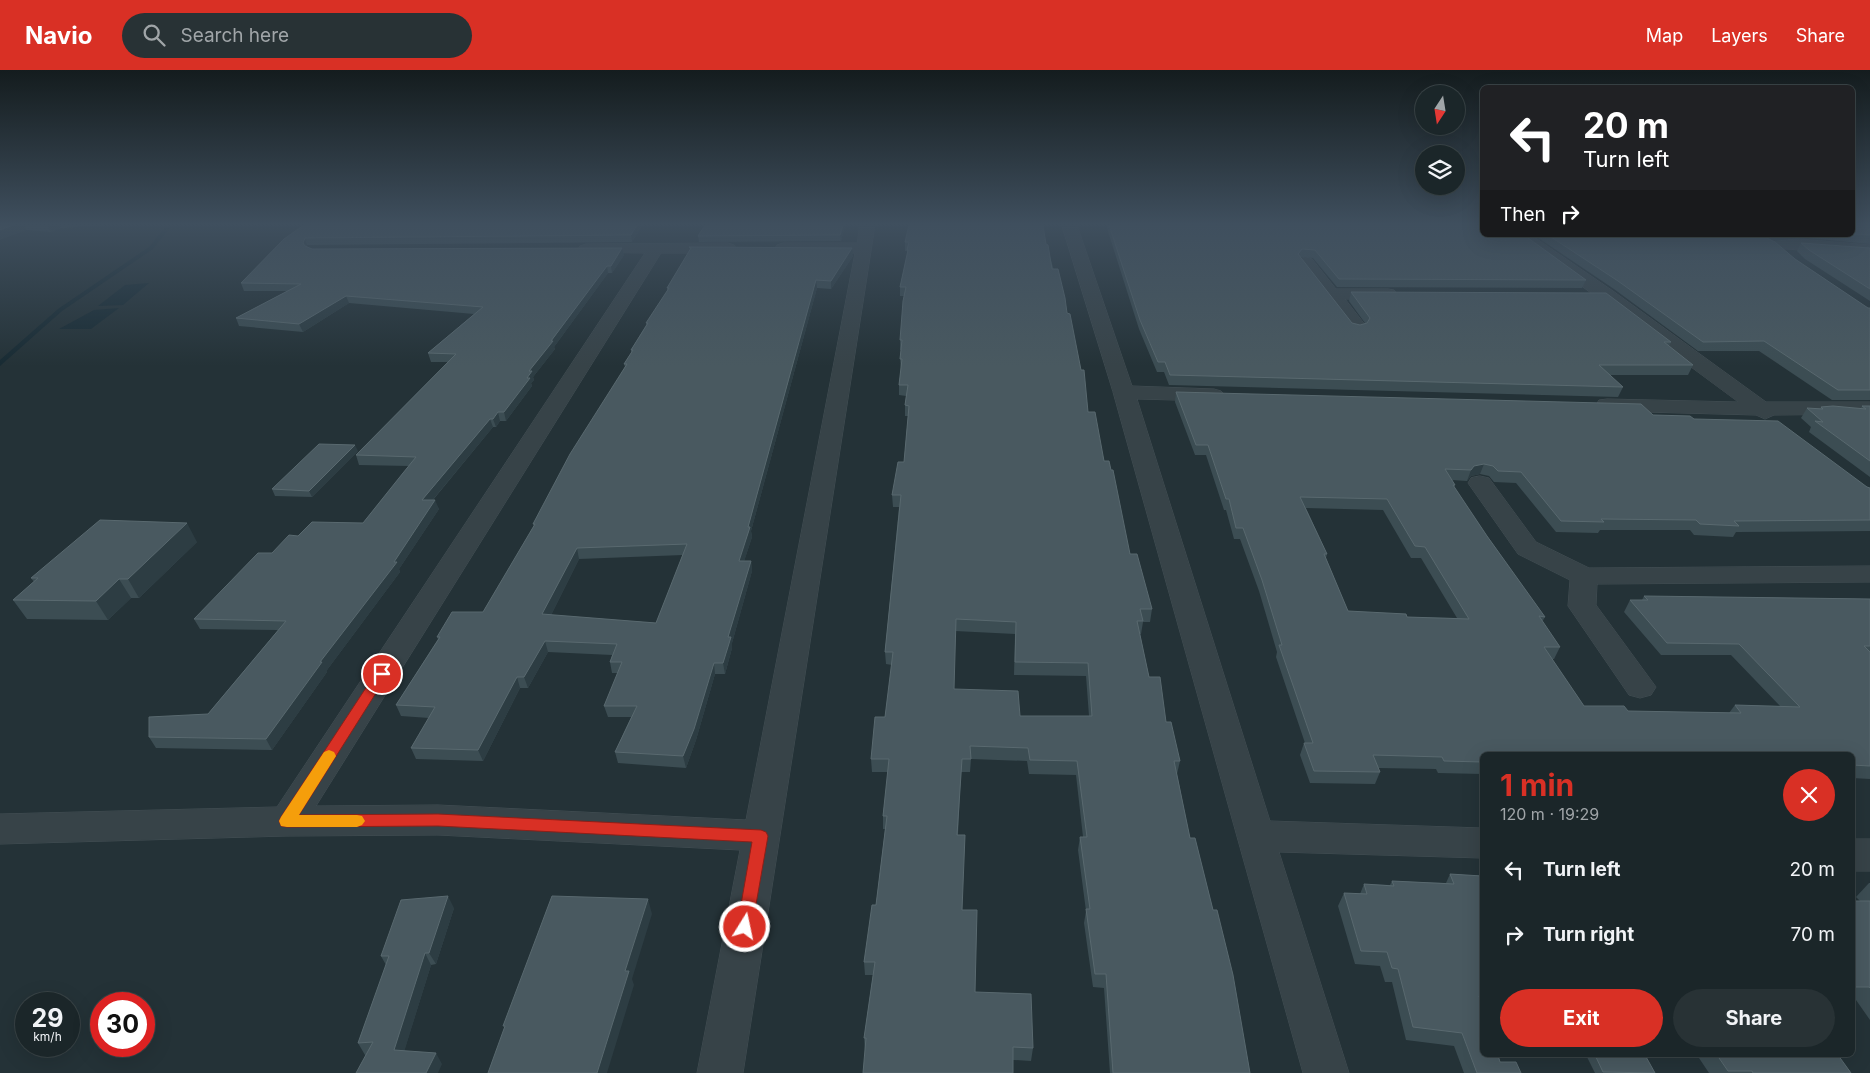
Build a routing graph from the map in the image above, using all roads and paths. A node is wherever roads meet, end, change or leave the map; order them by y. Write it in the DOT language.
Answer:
graph roads {
  1 [pos="641,272"];
  2 [pos="860,272"];
  3 [pos="1084,272"];
  4 [pos="1314,272"];
  5 [pos="1574,272"];
  6 [pos="1331,294"];
  7 [pos="1400,294"];
  8 [pos="1577,295"];
  9 [pos="1607,295"];
  10 [pos="1357,326"];
  11 [pos="1124,392"];
  12 [pos="1233,395"];
  13 [pos="1592,405"];
  14 [pos="1870,408"];
  15 [pos="1761,409"];
  16 [pos="1792,433"];
  17 [pos="1480,483"];
  18 [pos="1870,574"];
  19 [pos="1584,576"];
  20 [pos="1640,687"];
  21 [pos="287,821"];
  22 [pos="0,829"];
  23 [pos="761,836"];
  24 [pos="1256,836"];
  25 [pos="1480,843"];
  26 [pos="1855,855"];
  27 [pos="1870,855"];
  28 [pos="720,1073"];
  29 [pos="1326,1073"];
  1 -- 21 [label="street"];
  2 -- 23 [label="street"];
  3 -- 11 [label="street"];
  4 -- 6 [label="street"];
  5 -- 9 [label="street"];
  6 -- 7 [label="street"];
  6 -- 10 [label="street"];
  8 -- 9 [label="street"];
  9 -- 15 [label="street"];
  11 -- 12 [label="street"];
  11 -- 24 [label="street"];
  13 -- 15 [label="street"];
  14 -- 15 [label="street"];
  15 -- 16 [label="street"];
  17 -- 19 [label="street"];
  18 -- 19 [label="street"];
  19 -- 20 [label="street"];
  21 -- 22 [label="street"];
  21 -- 23 [label="street"];
  23 -- 28 [label="street"];
  24 -- 25 [label="street"];
  24 -- 29 [label="street"];
  26 -- 27 [label="street"];
}
